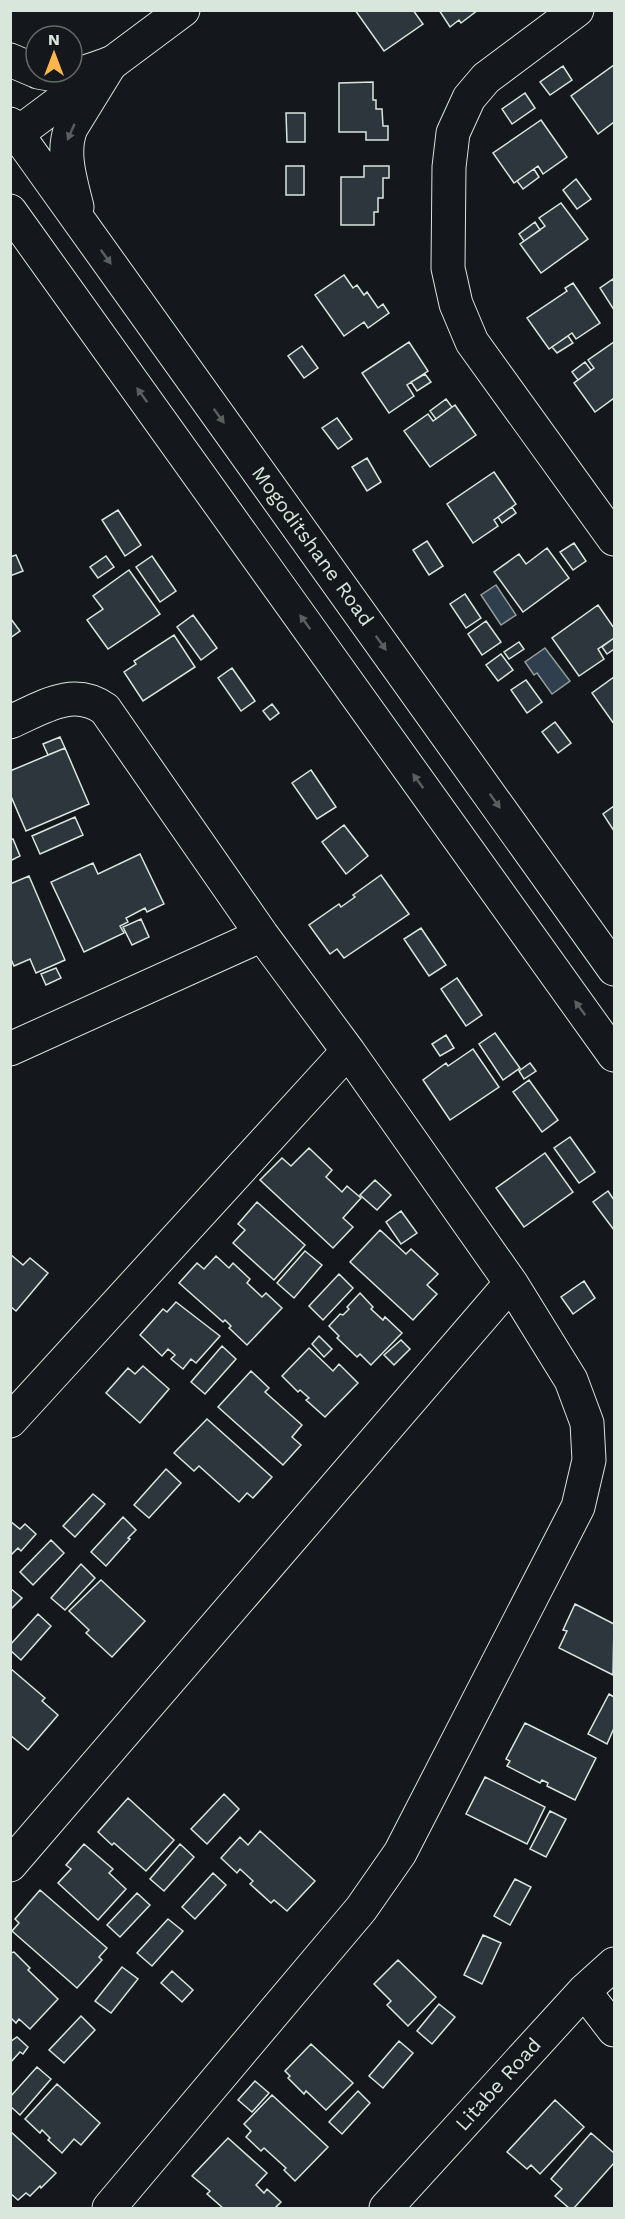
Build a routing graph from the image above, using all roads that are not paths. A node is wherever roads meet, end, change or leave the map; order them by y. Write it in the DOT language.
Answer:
graph roads {
  1 [pos="183,10"];
  2 [pos="577,10"];
  3 [pos="10,60"];
  4 [pos="111,63"];
  5 [pos="24,66"];
  6 [pos="84,73"];
  7 [pos="13,132"];
  8 [pos="10,211"];
  9 [pos="79,220"];
  10 [pos="615,539"];
  11 [pos="10,722"];
  12 [pos="262,935"];
  13 [pos="615,969"];
  14 [pos="10,1049"];
  15 [pos="348,1051"];
  16 [pos="615,1055"];
  17 [pos="511,1283"];
  18 [pos="10,1421"];
  19 [pos="10,1865"];
  20 [pos="615,1964"];
  21 [pos="584,1991"];
  22 [pos="615,2030"];
  23 [pos="109,2208"];
  24 [pos="386,2208"];
  1 -- 4 [label="street"];
  2 -- 10 [label="street"];
  3 -- 5 [label="street"];
  4 -- 6 [label="street"];
  4 -- 7 [label="street"];
  4 -- 9 [label="street, one-way"];
  7 -- 9 [label="street, Mogoditshane Road"];
  16 -- 8 [label="street, one-way"];
  9 -- 13 [label="street, Mogoditshane Road, one-way"];
  11 -- 12 [label="street"];
  12 -- 14 [label="street"];
  12 -- 15 [label="street"];
  15 -- 17 [label="street"];
  15 -- 18 [label="street"];
  17 -- 19 [label="street"];
  17 -- 23 [label="street"];
  20 -- 21 [label="street, Litabe Road"];
  21 -- 22 [label="street"];
  21 -- 24 [label="street, Litabe Road"];
}
